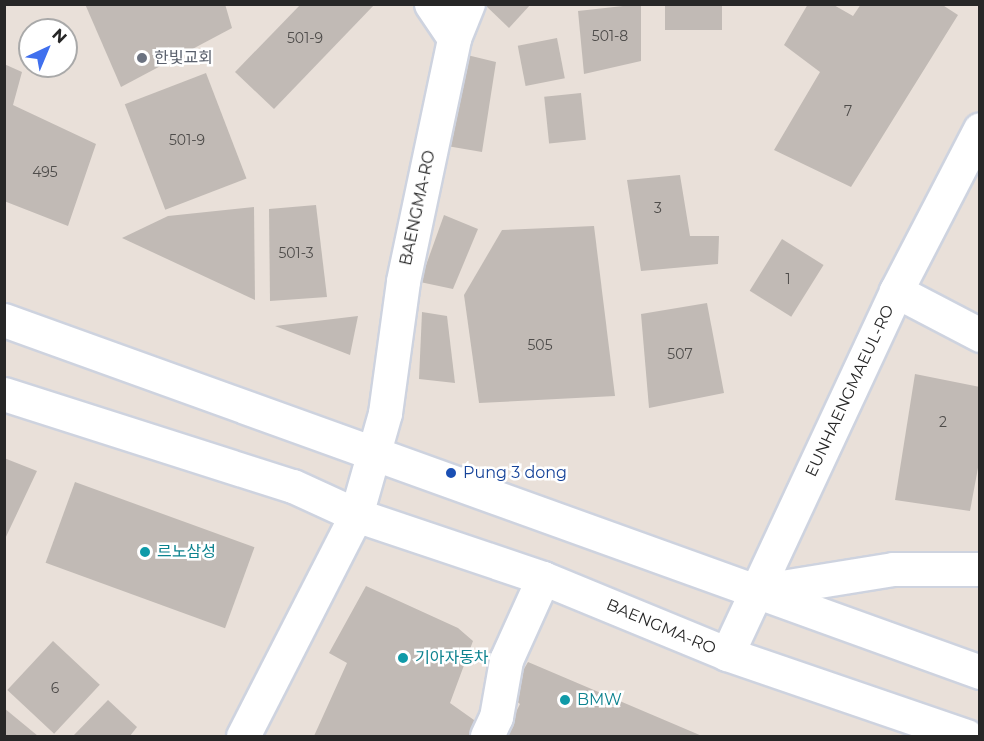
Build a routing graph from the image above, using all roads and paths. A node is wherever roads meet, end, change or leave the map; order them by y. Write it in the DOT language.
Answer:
graph roads {
  1 [pos="431,4"];
  2 [pos="468,4"];
  3 [pos="454,38"];
  4 [pos="980,129"];
  5 [pos="896,291"];
  6 [pos="4,320"];
  7 [pos="980,335"];
  8 [pos="4,394"];
  9 [pos="374,454"];
  10 [pos="356,515"];
  11 [pos="980,569"];
  12 [pos="543,578"];
  13 [pos="757,591"];
  14 [pos="727,654"];
  15 [pos="980,672"];
  16 [pos="243,736"];
  17 [pos="487,736"];
  18 [pos="966,736"];
  1 -- 3 [label="main road"];
  2 -- 3 [label="main road, BAENGMA-RO"];
  3 -- 9 [label="main road, BAENGMA-RO"];
  4 -- 5 [label="main road, EUNHAENGMAEUL-RO"];
  5 -- 7 [label="main road"];
  5 -- 13 [label="main road, EUNHAENGMAEUL-RO"];
  6 -- 9 [label="main road"];
  8 -- 10 [label="main road, BAENGMA-RO"];
  9 -- 10 [label="main road, BAENGMA-RO"];
  9 -- 13 [label="main road"];
  10 -- 12 [label="main road, BAENGMA-RO"];
  10 -- 16 [label="main road"];
  11 -- 13 [label="main road"];
  12 -- 14 [label="main road, BAENGMA-RO"];
  12 -- 17 [label="main road"];
  13 -- 14 [label="main road, EUNHAENGMAEUL-RO"];
  13 -- 15 [label="main road"];
  14 -- 18 [label="main road, BAENGMA-RO"];
}
